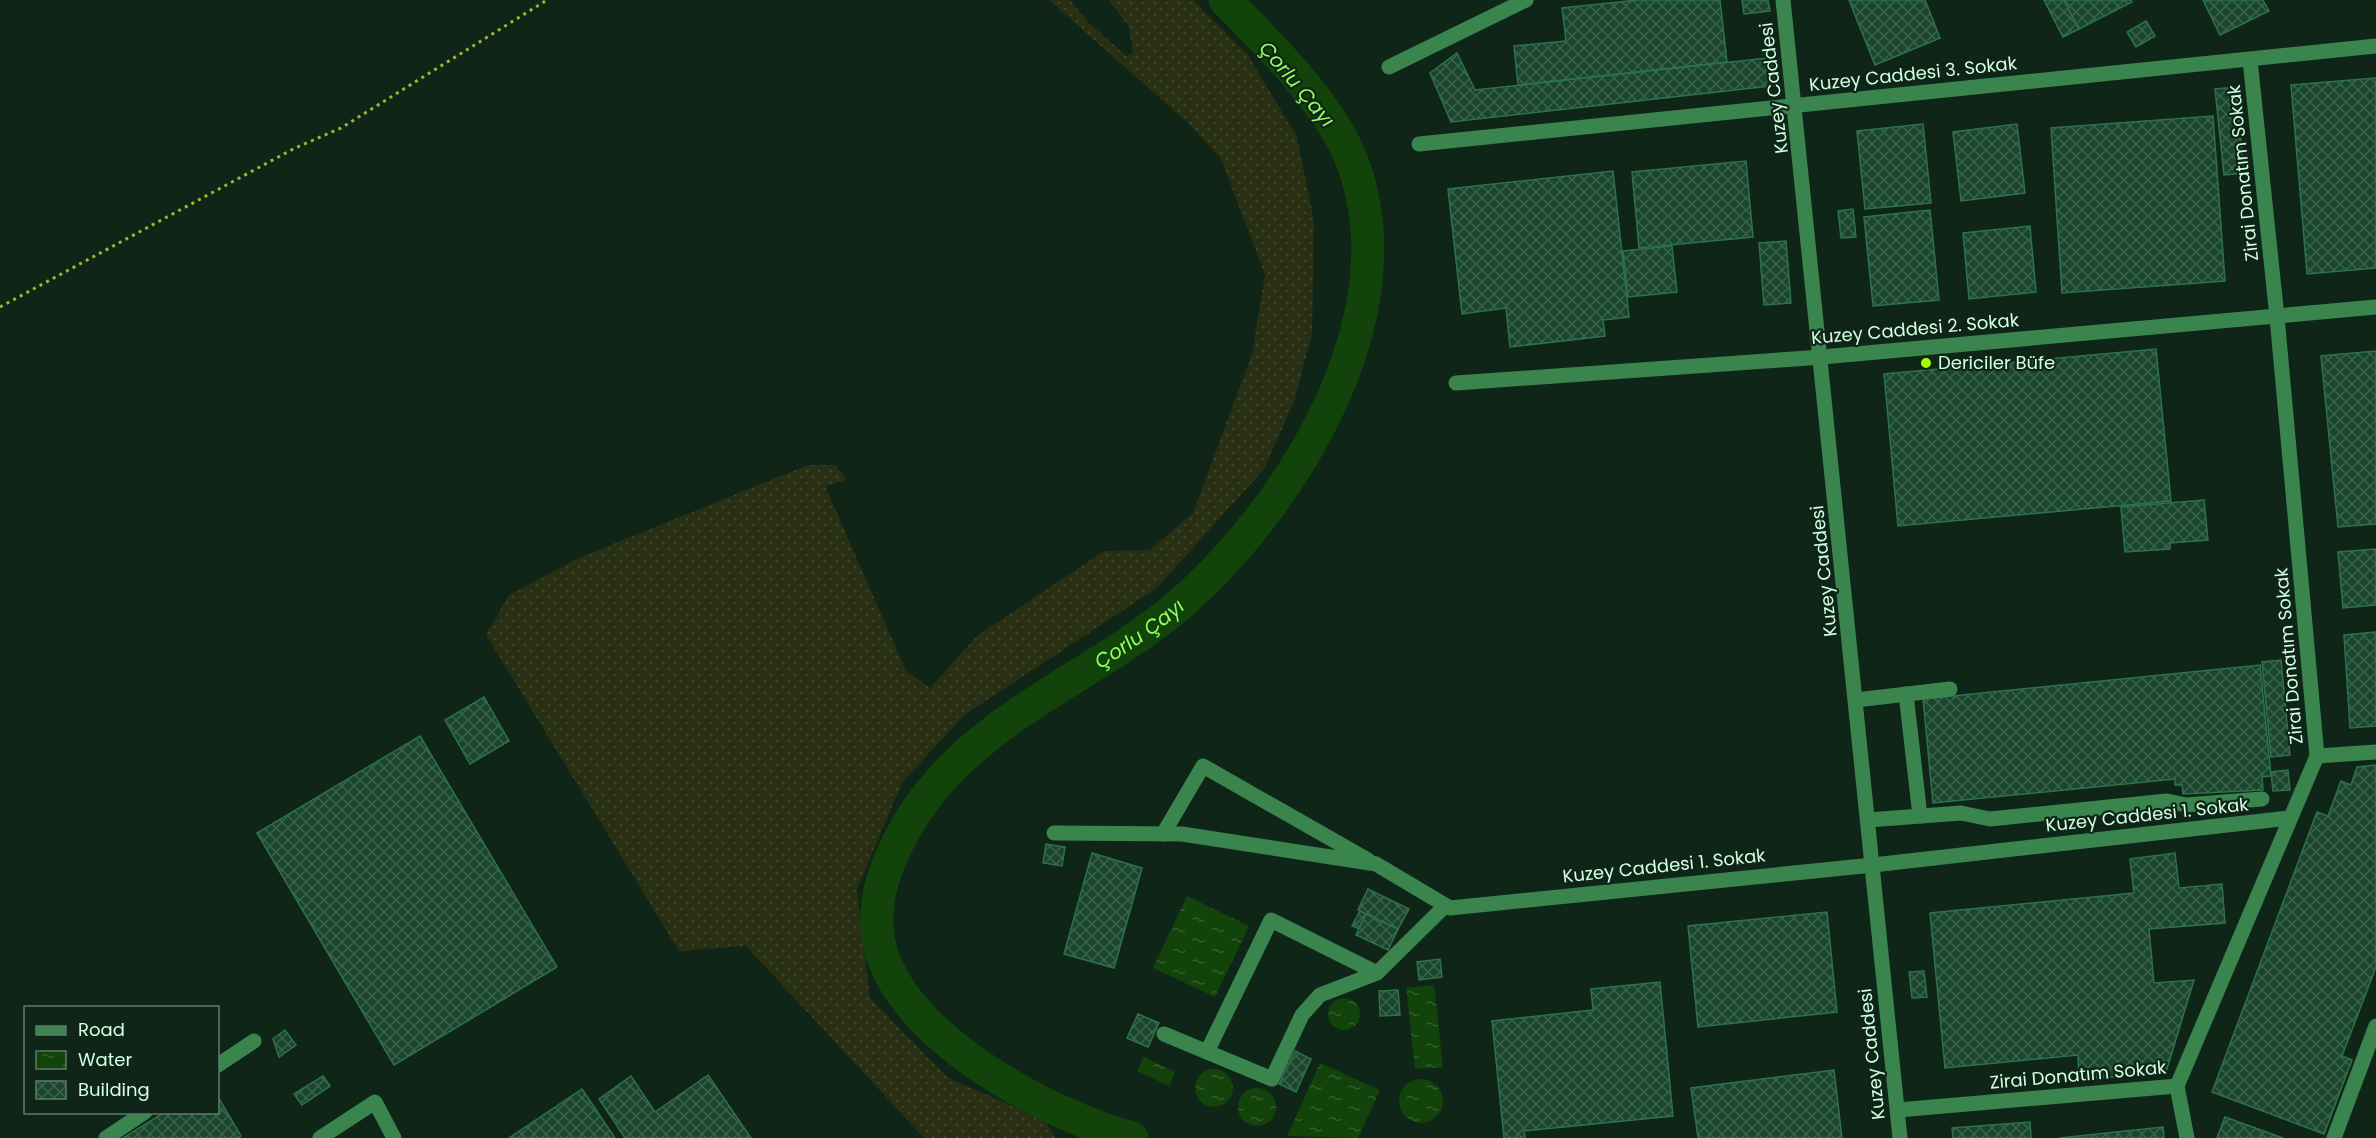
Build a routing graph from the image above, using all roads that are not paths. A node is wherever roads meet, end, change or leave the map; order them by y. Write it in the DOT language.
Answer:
graph roads {
  1 [pos="1526,0"];
  2 [pos="1783,0"];
  3 [pos="2376,46"];
  4 [pos="2250,60"];
  5 [pos="1389,67"];
  6 [pos="1796,106"];
  7 [pos="1419,144"];
  8 [pos="2376,307"];
  9 [pos="2277,317"];
  10 [pos="1822,357"];
  11 [pos="1456,383"];
  12 [pos="1950,689"];
  13 [pos="1906,694"];
  14 [pos="1856,700"];
  15 [pos="2376,752"];
  16 [pos="2317,756"];
  17 [pos="2262,799"];
  18 [pos="1920,816"];
  19 [pos="2289,818"];
  20 [pos="1868,820"];
  21 [pos="1054,833"];
  22 [pos="1163,834"];
  23 [pos="1376,864"];
  24 [pos="1873,865"];
  25 [pos="1445,906"];
  26 [pos="1377,973"];
  27 [pos="2376,1026"];
  28 [pos="1164,1034"];
  29 [pos="254,1041"];
  30 [pos="1208,1052"];
  31 [pos="219,1064"];
  32 [pos="2177,1086"];
  33 [pos="1898,1110"];
  34 [pos="143,1114"];
  35 [pos="106,1138"];
  36 [pos="320,1138"];
  37 [pos="393,1138"];
  38 [pos="1900,1138"];
  39 [pos="2187,1138"];
  40 [pos="2335,1138"];
  1 -- 5 [label="street"];
  2 -- 6 [label="street, Kuzey Caddesi"];
  3 -- 4 [label="street, Kuzey Caddesi 3. Sokak"];
  4 -- 6 [label="street, Kuzey Caddesi 3. Sokak"];
  4 -- 9 [label="street, Zirai Donatım Sokak"];
  6 -- 7 [label="street, Kuzey Caddesi 3. Sokak"];
  6 -- 10 [label="street, Kuzey Caddesi"];
  8 -- 9 [label="street, Kuzey Caddesi 2. Sokak"];
  9 -- 10 [label="street, Kuzey Caddesi 2. Sokak"];
  9 -- 16 [label="street, Zirai Donatım Sokak"];
  10 -- 11 [label="street, Kuzey Caddesi 2. Sokak"];
  10 -- 14 [label="street, Kuzey Caddesi"];
  12 -- 13 [label="street"];
  13 -- 14 [label="street"];
  13 -- 18 [label="street"];
  14 -- 20 [label="street, Kuzey Caddesi"];
  15 -- 16 [label="street"];
  16 -- 19 [label="street, Zirai Donatım Sokak"];
  17 -- 18 [label="street"];
  18 -- 20 [label="street"];
  19 -- 24 [label="street, Kuzey Caddesi 1. Sokak"];
  19 -- 32 [label="street, Zirai Donatım Sokak"];
  20 -- 24 [label="street, Kuzey Caddesi"];
  21 -- 22 [label="street"];
  22 -- 23 [label="street"];
  22 -- 23 [label="street"];
  23 -- 25 [label="street"];
  24 -- 25 [label="street, Kuzey Caddesi 1. Sokak"];
  24 -- 33 [label="street, Kuzey Caddesi"];
  25 -- 26 [label="street"];
  26 -- 30 [label="street"];
  26 -- 30 [label="street"];
  27 -- 40 [label="street"];
  28 -- 30 [label="street"];
  29 -- 31 [label="street"];
  32 -- 33 [label="street, Zirai Donatım Sokak"];
  32 -- 39 [label="street"];
  33 -- 38 [label="street, Kuzey Caddesi"];
  34 -- 35 [label="street"];
  36 -- 37 [label="street"];
}
